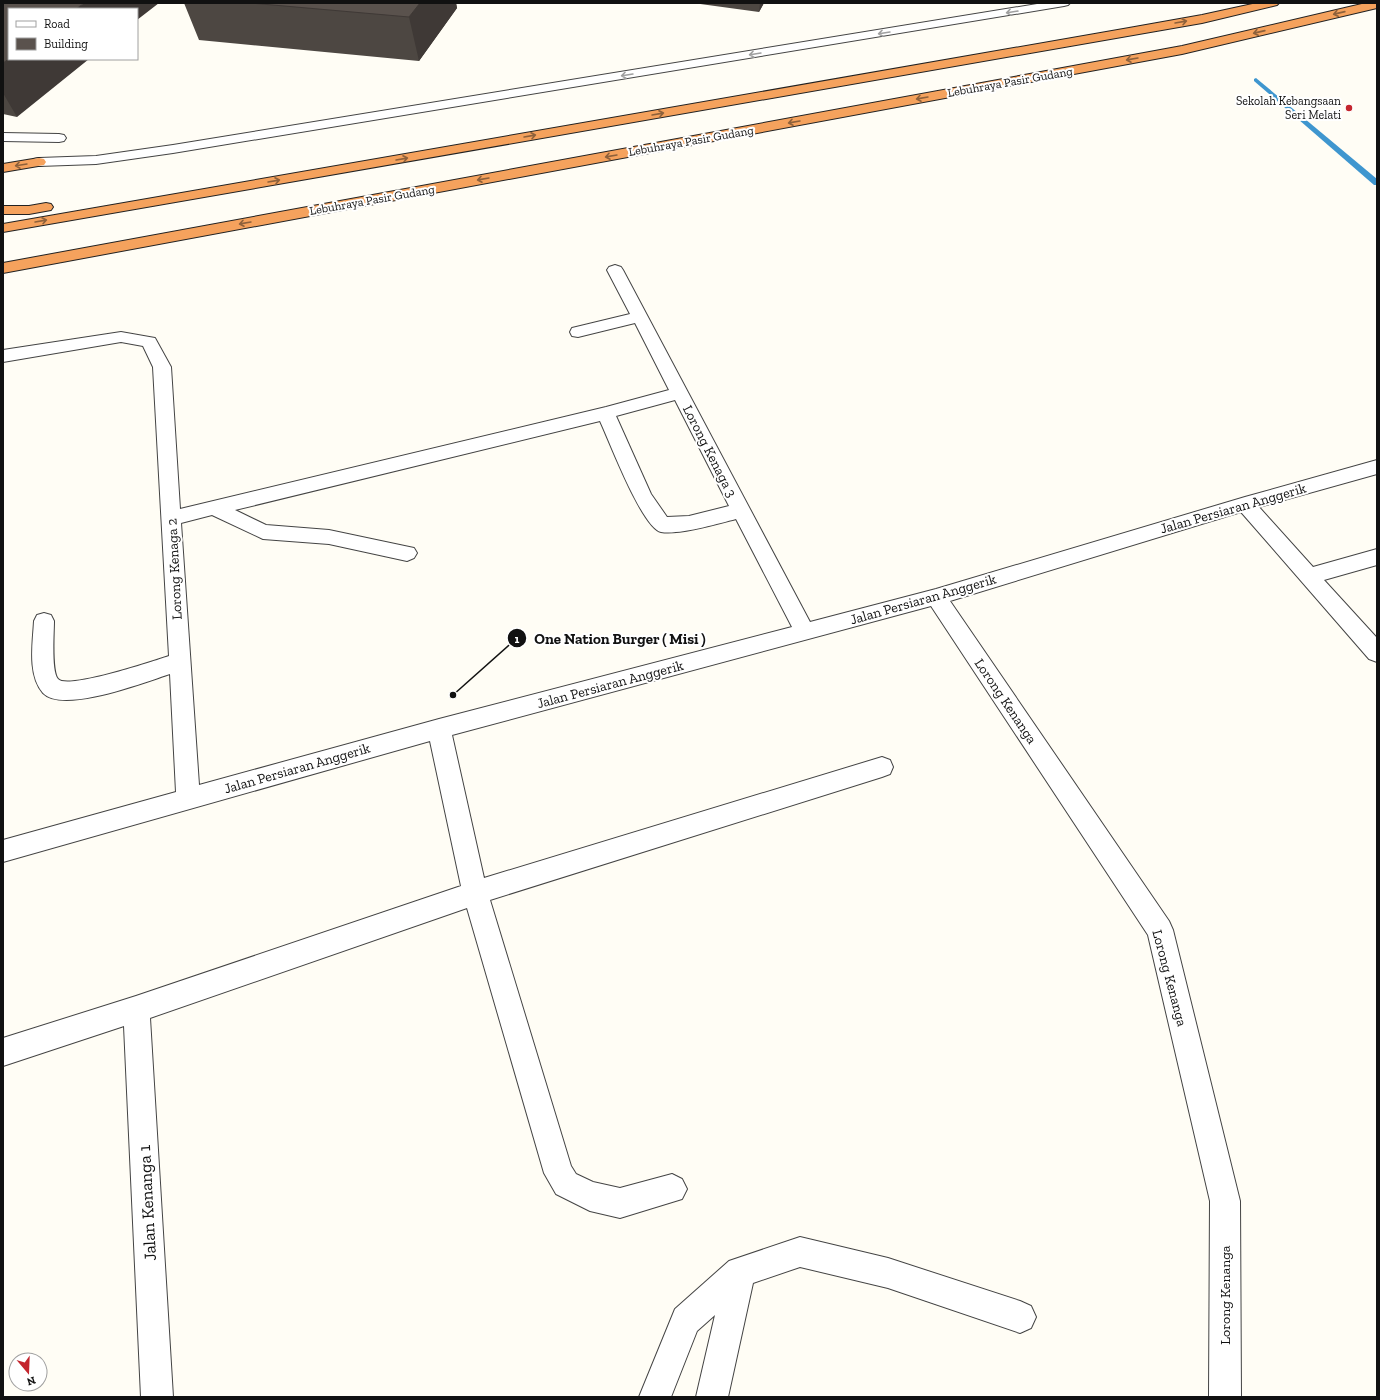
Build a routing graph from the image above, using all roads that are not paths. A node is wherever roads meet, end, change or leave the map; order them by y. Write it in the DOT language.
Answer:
graph roads {
  1 [pos="1061,3"];
  2 [pos="1273,3"];
  3 [pos="1377,4"];
  4 [pos="1176,12"];
  5 [pos="1129,32"];
  6 [pos="3,131"];
  7 [pos="23,136"];
  8 [pos="3,137"];
  9 [pos="39,162"];
  10 [pos="3,168"];
  11 [pos="236,188"];
  12 [pos="3,210"];
  13 [pos="3,228"];
  14 [pos="3,268"];
  15 [pos="615,270"];
  16 [pos="640,317"];
  17 [pos="578,332"];
  18 [pos="3,356"];
  19 [pos="679,393"];
  20 [pos="606,413"];
  21 [pos="1377,467"];
  22 [pos="1245,504"];
  23 [pos="214,508"];
  24 [pos="741,511"];
  25 [pos="171,518"];
  26 [pos="407,553"];
  27 [pos="1377,557"];
  28 [pos="1309,576"];
  29 [pos="936,597"];
  30 [pos="44,621"];
  31 [pos="805,632"];
  32 [pos="1377,653"];
  33 [pos="180,662"];
  34 [pos="439,729"];
  35 [pos="882,767"];
  36 [pos="188,799"];
  37 [pos="3,851"];
  38 [pos="476,893"];
  39 [pos="136,1008"];
  40 [pos="3,1052"];
  41 [pos="672,1189"];
  42 [pos="740,1272"];
  43 [pos="1020,1317"];
  44 [pos="157,1397"];
  45 [pos="655,1397"];
  46 [pos="712,1397"];
  47 [pos="1225,1397"];
  1 -- 9 [label="street, one-way"];
  5 -- 2 [label="highway, one-way"];
  3 -- 14 [label="highway, Lebuhraya Pasir Gudang, one-way"];
  4 -- 5 [label="highway"];
  11 -- 5 [label="highway, one-way"];
  6 -- 7 [label="street"];
  7 -- 8 [label="street"];
  7 -- 9 [label="street"];
  9 -- 10 [label="highway, one-way"];
  11 -- 12 [label="highway"];
  13 -- 11 [label="highway, one-way"];
  15 -- 16 [label="street, Lorong Kenaga 3"];
  16 -- 17 [label="street"];
  16 -- 19 [label="street, Lorong Kenaga 3"];
  18 -- 25 [label="street, Lorong Kenaga 2"];
  19 -- 20 [label="street"];
  19 -- 24 [label="street, Lorong Kenaga 3"];
  20 -- 23 [label="street"];
  20 -- 24 [label="street"];
  21 -- 22 [label="street, Jalan Persiaran Anggerik"];
  22 -- 28 [label="street"];
  22 -- 29 [label="street, Jalan Persiaran Anggerik"];
  23 -- 25 [label="street"];
  23 -- 26 [label="street"];
  24 -- 31 [label="street, Lorong Kenaga 3"];
  25 -- 33 [label="street, Lorong Kenaga 2"];
  27 -- 28 [label="street"];
  28 -- 32 [label="street"];
  29 -- 31 [label="street, Jalan Persiaran Anggerik"];
  29 -- 47 [label="street, Lorong Kenanga"];
  30 -- 33 [label="street"];
  31 -- 34 [label="street, Jalan Persiaran Anggerik"];
  33 -- 36 [label="street, Lorong Kenaga 2"];
  34 -- 36 [label="street, Jalan Persiaran Anggerik"];
  34 -- 38 [label="street"];
  35 -- 38 [label="street"];
  36 -- 37 [label="street, Jalan Persiaran Anggerik"];
  38 -- 39 [label="street"];
  38 -- 41 [label="street"];
  39 -- 40 [label="street"];
  39 -- 44 [label="street, Jalan Kenanga 1"];
  42 -- 43 [label="street"];
  42 -- 45 [label="street"];
  42 -- 46 [label="street"];
}
